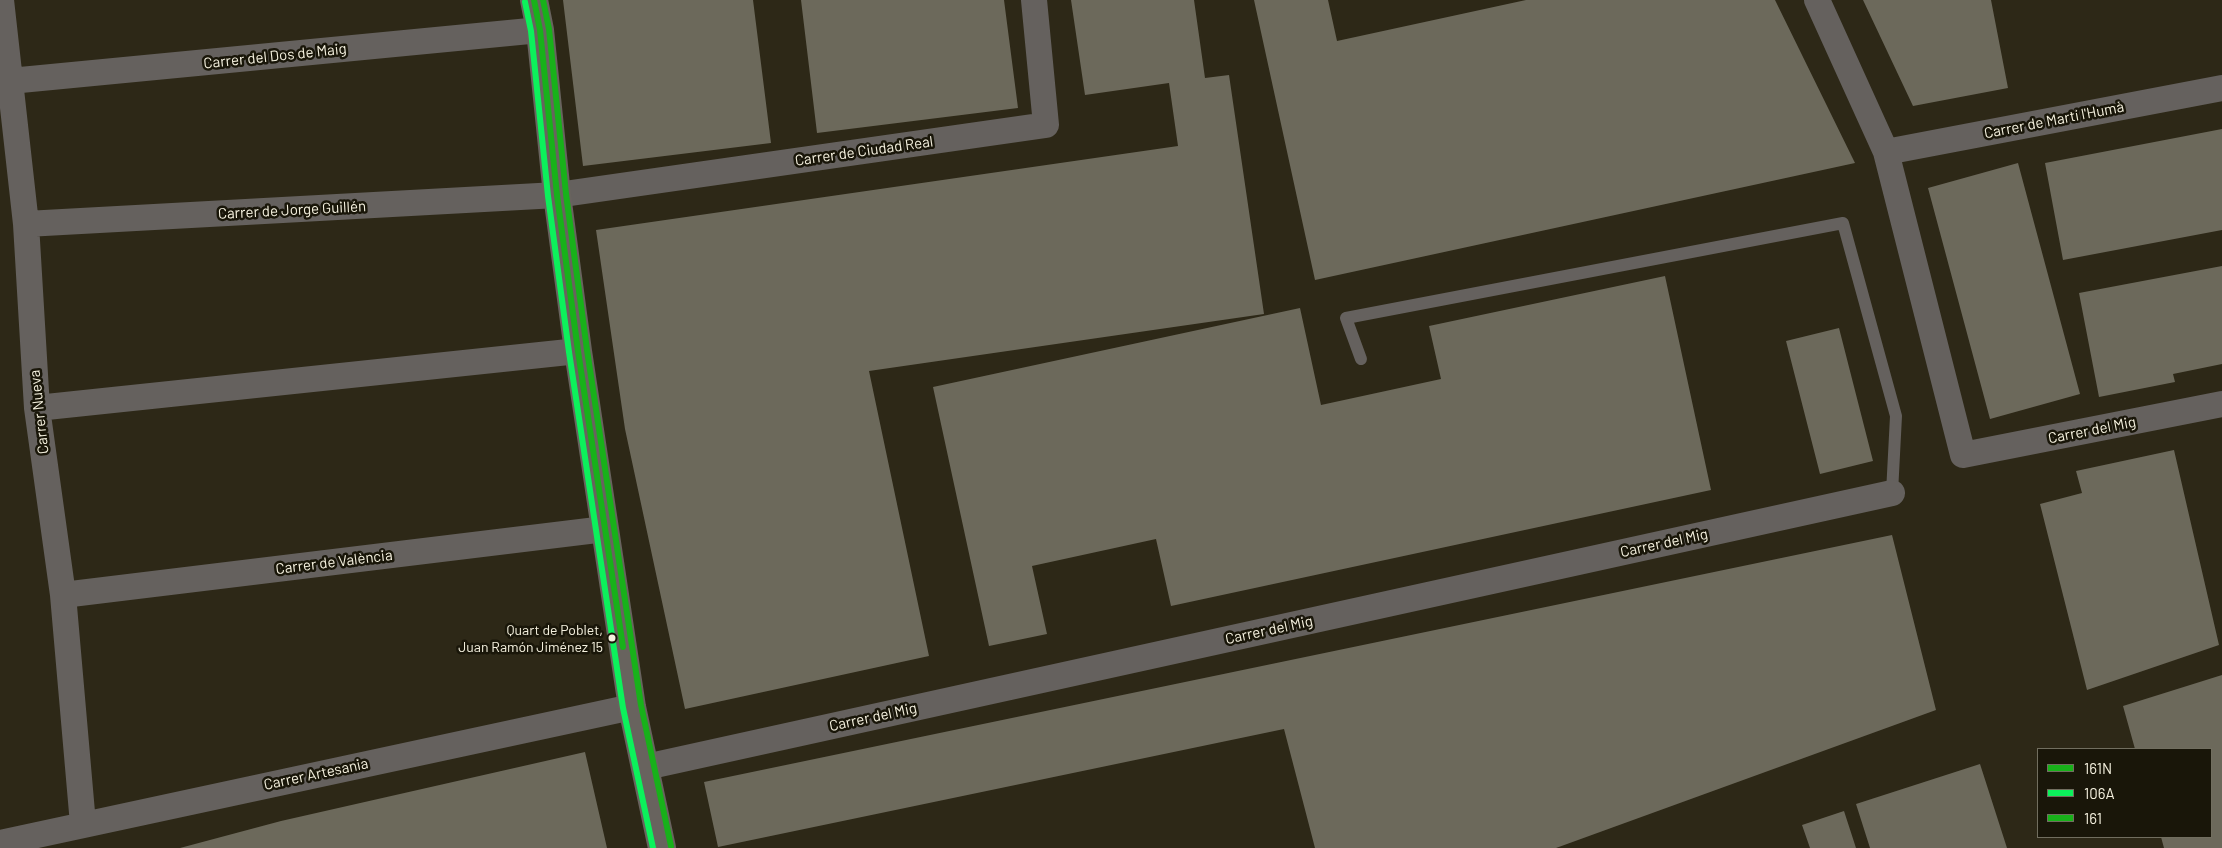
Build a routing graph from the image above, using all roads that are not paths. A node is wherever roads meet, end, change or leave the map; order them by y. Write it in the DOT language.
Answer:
graph roads {
  1 [pos="1,0"];
  2 [pos="534,0"];
  3 [pos="1034,0"];
  4 [pos="1817,0"];
  5 [pos="540,30"];
  6 [pos="10,81"];
  7 [pos="2222,88"];
  8 [pos="1886,152"];
  9 [pos="557,195"];
  10 [pos="26,224"];
  11 [pos="578,351"];
  12 [pos="1361,359"];
  13 [pos="2222,404"];
  14 [pos="37,408"];
  15 [pos="1892,494"];
  16 [pos="605,529"];
  17 [pos="63,595"];
  18 [pos="632,707"];
  19 [pos="646,767"];
  20 [pos="83,824"];
  21 [pos="0,843"];
  22 [pos="662,848"];
  1 -- 6 [label="street, Carrer Nueva"];
  2 -- 5 [label="street"];
  3 -- 9 [label="street, Carrer de Ciudad Real"];
  4 -- 8 [label="street"];
  5 -- 6 [label="street, Carrer del Dos de Maig"];
  5 -- 9 [label="street"];
  6 -- 10 [label="street, Carrer Nueva"];
  7 -- 8 [label="street, Carrer de Martí l'Humà"];
  8 -- 13 [label="street, Carrer del Mig"];
  9 -- 10 [label="street, Carrer de Jorge Guillén"];
  9 -- 11 [label="street"];
  10 -- 14 [label="street, Carrer Nueva"];
  11 -- 14 [label="street"];
  11 -- 16 [label="street"];
  12 -- 15 [label="lane"];
  14 -- 17 [label="street, Carrer Nueva"];
  15 -- 19 [label="street, Carrer del Mig"];
  16 -- 17 [label="street, Carrer de València"];
  16 -- 18 [label="street"];
  17 -- 20 [label="street, Carrer Nueva"];
  18 -- 19 [label="street"];
  18 -- 20 [label="street, Carrer Artesania"];
  19 -- 22 [label="street"];
  20 -- 21 [label="street, Carrer Artesania"];
}
